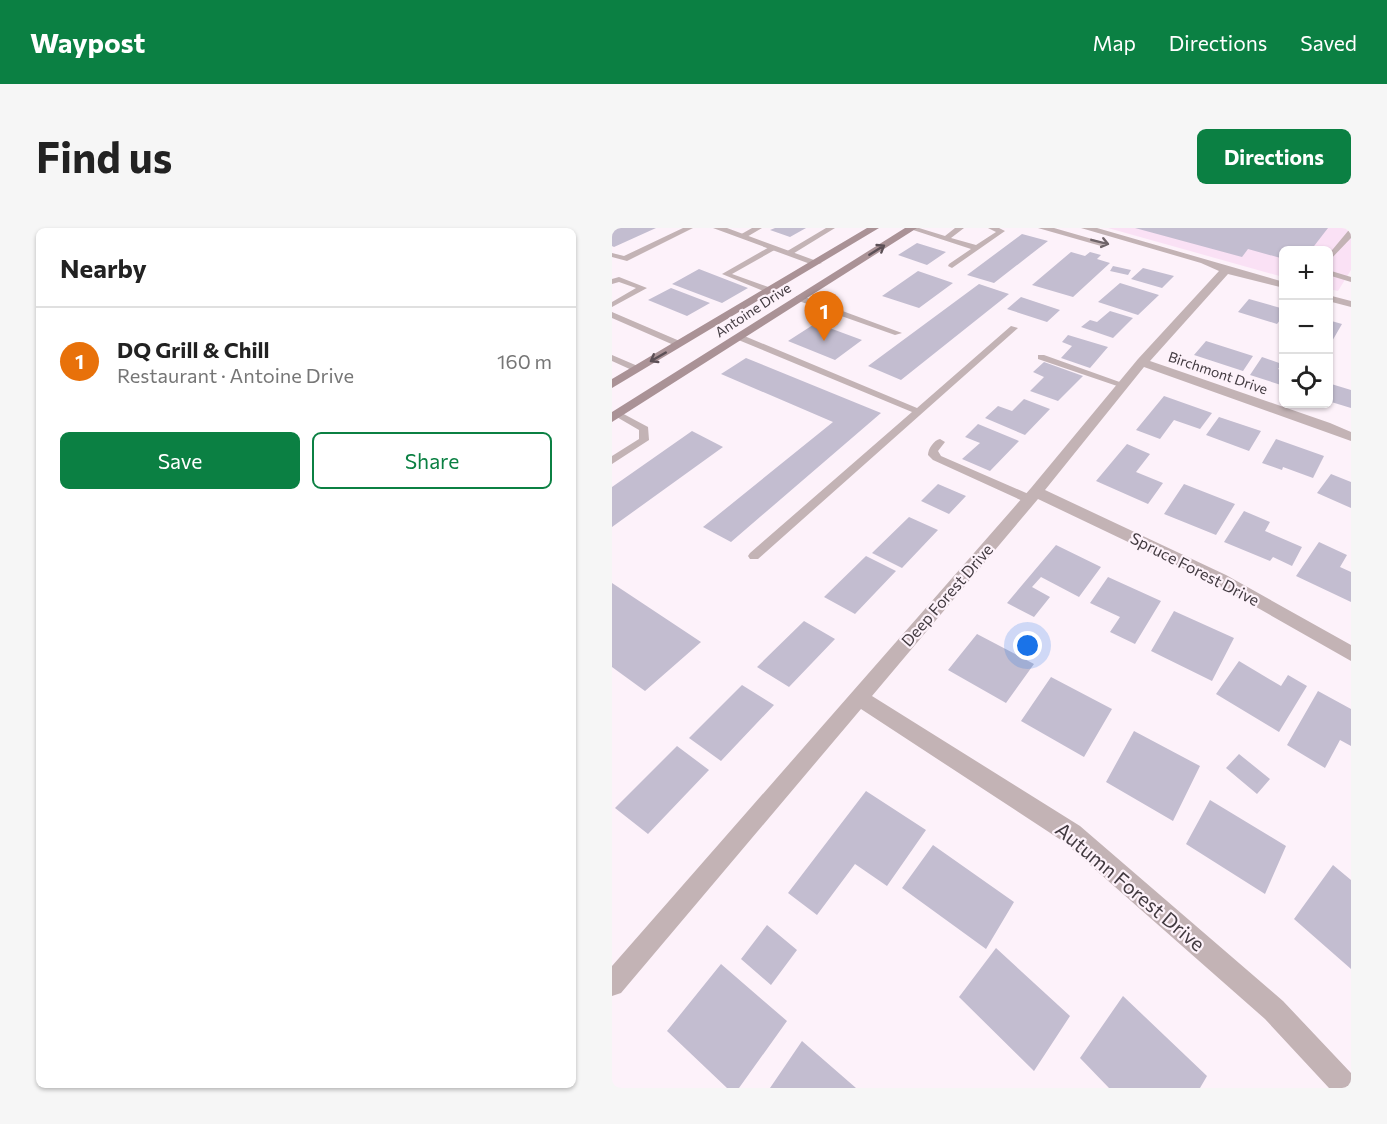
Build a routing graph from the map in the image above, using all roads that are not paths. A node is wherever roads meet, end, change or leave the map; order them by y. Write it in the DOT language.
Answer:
graph roads {
  1 [pos="689,228"];
  2 [pos="718,228"];
  3 [pos="758,228"];
  4 [pos="831,228"];
  5 [pos="874,228"];
  6 [pos="911,228"];
  7 [pos="960,228"];
  8 [pos="992,228"];
  9 [pos="1086,228"];
  10 [pos="1049,229"];
  11 [pos="1351,233"];
  12 [pos="742,236"];
  13 [pos="945,239"];
  14 [pos="774,248"];
  15 [pos="977,248"];
  16 [pos="788,252"];
  17 [pos="612,255"];
  18 [pos="1333,255"];
  19 [pos="817,263"];
  20 [pos="952,266"];
  21 [pos="1226,270"];
  22 [pos="842,271"];
  23 [pos="1333,273"];
  24 [pos="1351,280"];
  25 [pos="612,282"];
  26 [pos="1279,284"];
  27 [pos="771,291"];
  28 [pos="799,298"];
  29 [pos="1333,299"];
  30 [pos="1351,304"];
  31 [pos="612,305"];
  32 [pos="612,315"];
  33 [pos="1014,328"];
  34 [pos="898,333"];
  35 [pos="739,337"];
  36 [pos="680,344"];
  37 [pos="1041,357"];
  38 [pos="612,358"];
  39 [pos="1142,362"];
  40 [pos="637,369"];
  41 [pos="612,384"];
  42 [pos="1123,385"];
  43 [pos="621,410"];
  44 [pos="919,412"];
  45 [pos="1351,437"];
  46 [pos="940,442"];
  47 [pos="612,461"];
  48 [pos="1032,495"];
  49 [pos="754,556"];
  50 [pos="1351,654"];
  51 [pos="859,698"];
  52 [pos="612,984"];
  53 [pos="1347,1088"];
  1 -- 17 [label="lane"];
  2 -- 12 [label="street"];
  3 -- 12 [label="lane"];
  4 -- 16 [label="lane"];
  5 -- 19 [label="main road, Antoine Drive"];
  6 -- 13 [label="lane"];
  22 -- 6 [label="main road, Antoine Drive, one-way"];
  7 -- 13 [label="lane"];
  8 -- 15 [label="lane"];
  9 -- 21 [label="street"];
  10 -- 21 [label="street, one-way"];
  11 -- 18 [label="lane"];
  12 -- 14 [label="street"];
  13 -- 15 [label="lane"];
  14 -- 16 [label="street"];
  14 -- 27 [label="lane"];
  15 -- 20 [label="lane"];
  16 -- 19 [label="street"];
  19 -- 22 [label="main road"];
  19 -- 27 [label="main road, Antoine Drive"];
  21 -- 26 [label="street"];
  21 -- 39 [label="street, Deep Forest Drive"];
  22 -- 28 [label="main road, Antoine Drive"];
  23 -- 24 [label="lane"];
  25 -- 31 [label="lane"];
  27 -- 36 [label="main road, Antoine Drive"];
  28 -- 34 [label="lane"];
  28 -- 35 [label="main road, Antoine Drive"];
  29 -- 30 [label="street"];
  32 -- 36 [label="lane"];
  33 -- 44 [label="lane"];
  35 -- 43 [label="main road, Antoine Drive"];
  35 -- 44 [label="lane"];
  36 -- 40 [label="main road, Antoine Drive, one-way"];
  37 -- 42 [label="lane"];
  38 -- 40 [label="lane"];
  39 -- 42 [label="street, Deep Forest Drive"];
  39 -- 45 [label="street, Birchmont Drive"];
  40 -- 41 [label="main road, Antoine Drive"];
  42 -- 48 [label="street, Deep Forest Drive"];
  43 -- 47 [label="lane"];
  44 -- 49 [label="lane"];
  46 -- 48 [label="lane"];
  48 -- 50 [label="street, Spruce Forest Drive"];
  48 -- 51 [label="street, Deep Forest Drive"];
  51 -- 52 [label="street, Deep Forest Drive"];
  51 -- 53 [label="street, Autumn Forest Drive"];
}
